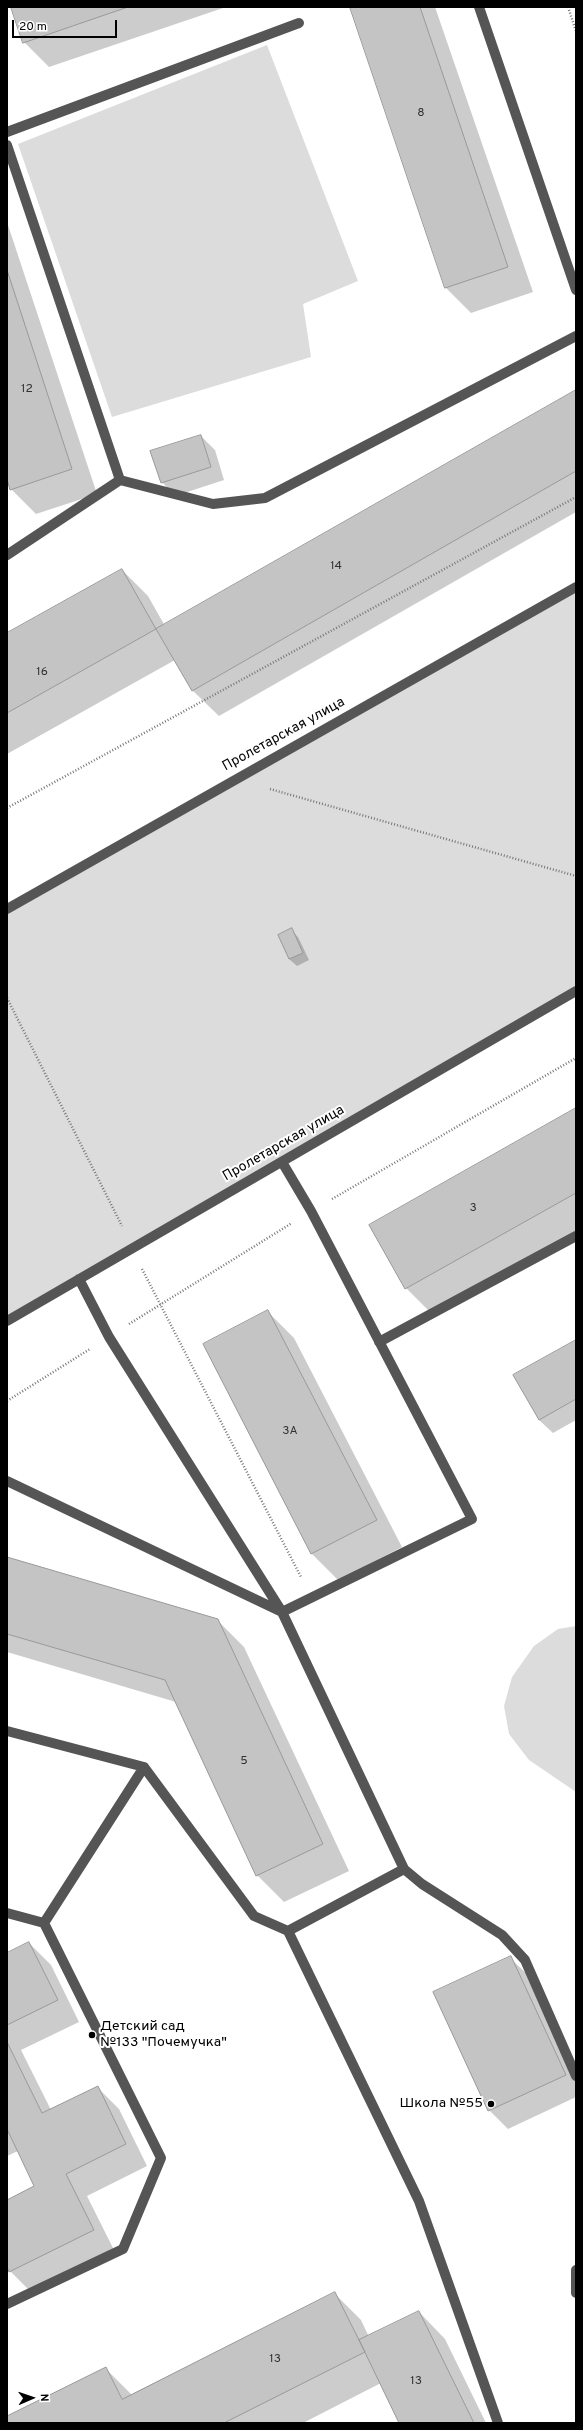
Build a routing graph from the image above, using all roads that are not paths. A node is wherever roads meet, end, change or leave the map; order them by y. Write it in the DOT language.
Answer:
graph roads {
  1 [pos="479,7"];
  2 [pos="299,23"];
  3 [pos="7,132"];
  4 [pos="7,144"];
  5 [pos="576,290"];
  6 [pos="576,336"];
  7 [pos="120,480"];
  8 [pos="7,555"];
  9 [pos="576,586"];
  10 [pos="7,909"];
  11 [pos="576,991"];
  12 [pos="282,1162"];
  13 [pos="576,1236"];
  14 [pos="79,1279"];
  15 [pos="7,1321"];
  16 [pos="379,1342"];
  17 [pos="7,1481"];
  18 [pos="282,1612"];
  19 [pos="7,1731"];
  20 [pos="144,1767"];
  21 [pos="404,1869"];
  22 [pos="7,1913"];
  23 [pos="44,1923"];
  24 [pos="288,1931"];
  25 [pos="576,2076"];
  26 [pos="576,2270"];
  27 [pos="576,2293"];
  28 [pos="7,2304"];
  29 [pos="498,2423"];
  1 -- 5 [label="street"];
  2 -- 3 [label="street"];
  4 -- 7 [label="street"];
  6 -- 7 [label="street"];
  7 -- 8 [label="street"];
  9 -- 10 [label="street, Пролетарская улица"];
  11 -- 12 [label="street, Пролетарская улица"];
  12 -- 14 [label="street, Пролетарская улица"];
  12 -- 16 [label="street"];
  13 -- 16 [label="street"];
  14 -- 15 [label="street, Пролетарская улица"];
  14 -- 18 [label="street"];
  16 -- 18 [label="street"];
  17 -- 18 [label="street"];
  18 -- 21 [label="street"];
  19 -- 20 [label="street"];
  20 -- 23 [label="street"];
  20 -- 24 [label="street"];
  21 -- 24 [label="street"];
  21 -- 25 [label="street"];
  22 -- 23 [label="street"];
  23 -- 28 [label="street"];
  24 -- 29 [label="street"];
  26 -- 27 [label="street"];
}
